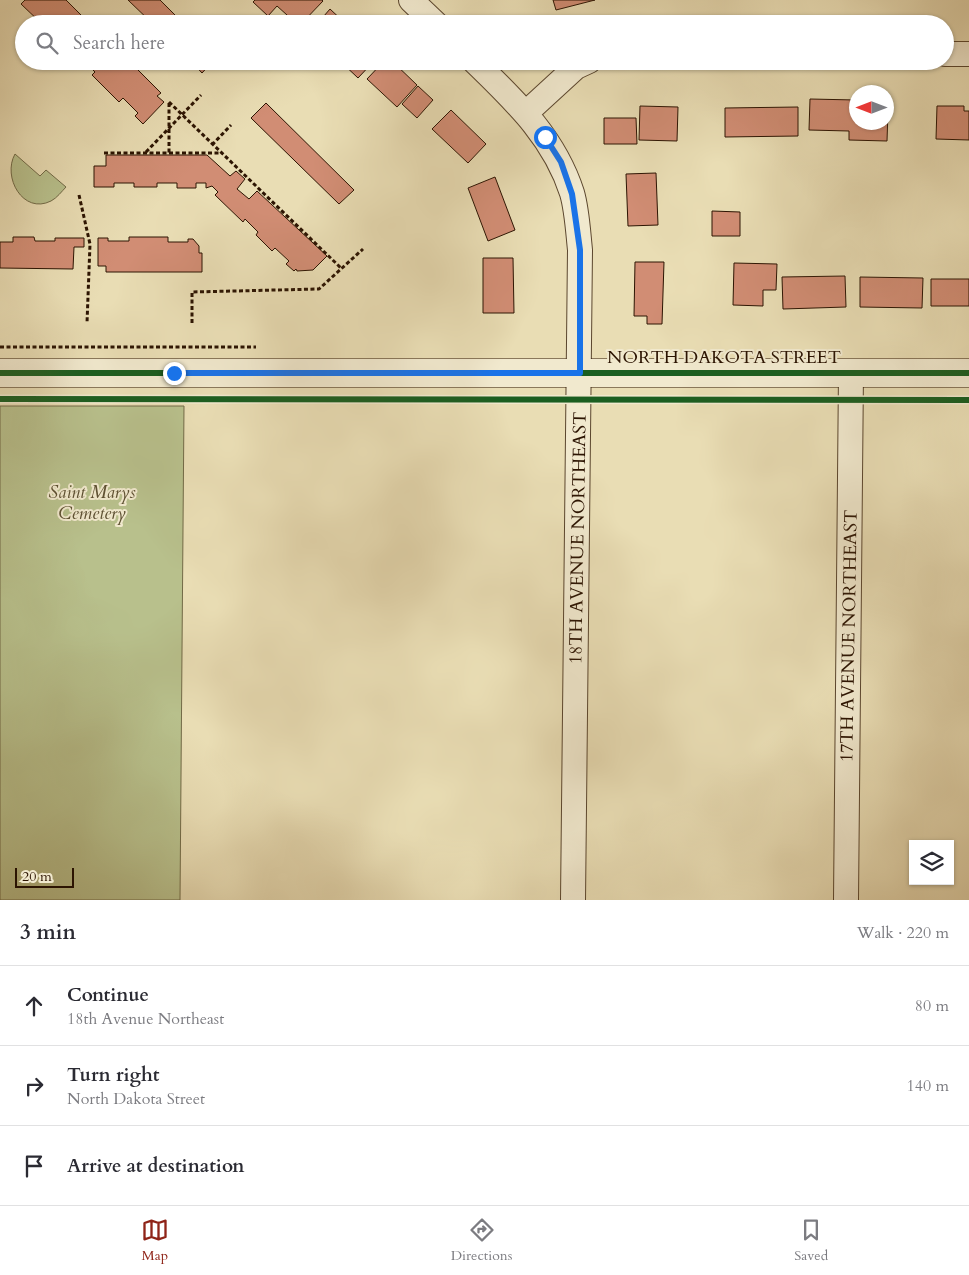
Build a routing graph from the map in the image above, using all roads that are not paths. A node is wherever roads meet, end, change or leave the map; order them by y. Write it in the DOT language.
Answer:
graph roads {
  1 [pos="411,0"];
  2 [pos="427,15"];
  3 [pos="954,54"];
  4 [pos="969,54"];
  5 [pos="483,70"];
  6 [pos="573,70"];
  7 [pos="527,112"];
  8 [pos="851,372"];
  9 [pos="0,373"];
  10 [pos="580,373"];
  11 [pos="969,373"];
  12 [pos="573,900"];
  13 [pos="846,900"];
  1 -- 2 [label="street"];
  3 -- 4 [label="street"];
  5 -- 7 [label="street, 18TH AVENUE NORTHEAST"];
  6 -- 7 [label="street"];
  7 -- 10 [label="street, 18TH AVENUE NORTHEAST"];
  8 -- 10 [label="street, NORTH DAKOTA STREET"];
  8 -- 11 [label="street, NORTH DAKOTA STREET"];
  8 -- 13 [label="street, 17TH AVENUE NORTHEAST"];
  9 -- 10 [label="street, NORTH DAKOTA STREET"];
  10 -- 12 [label="street, 18TH AVENUE NORTHEAST"];
}
